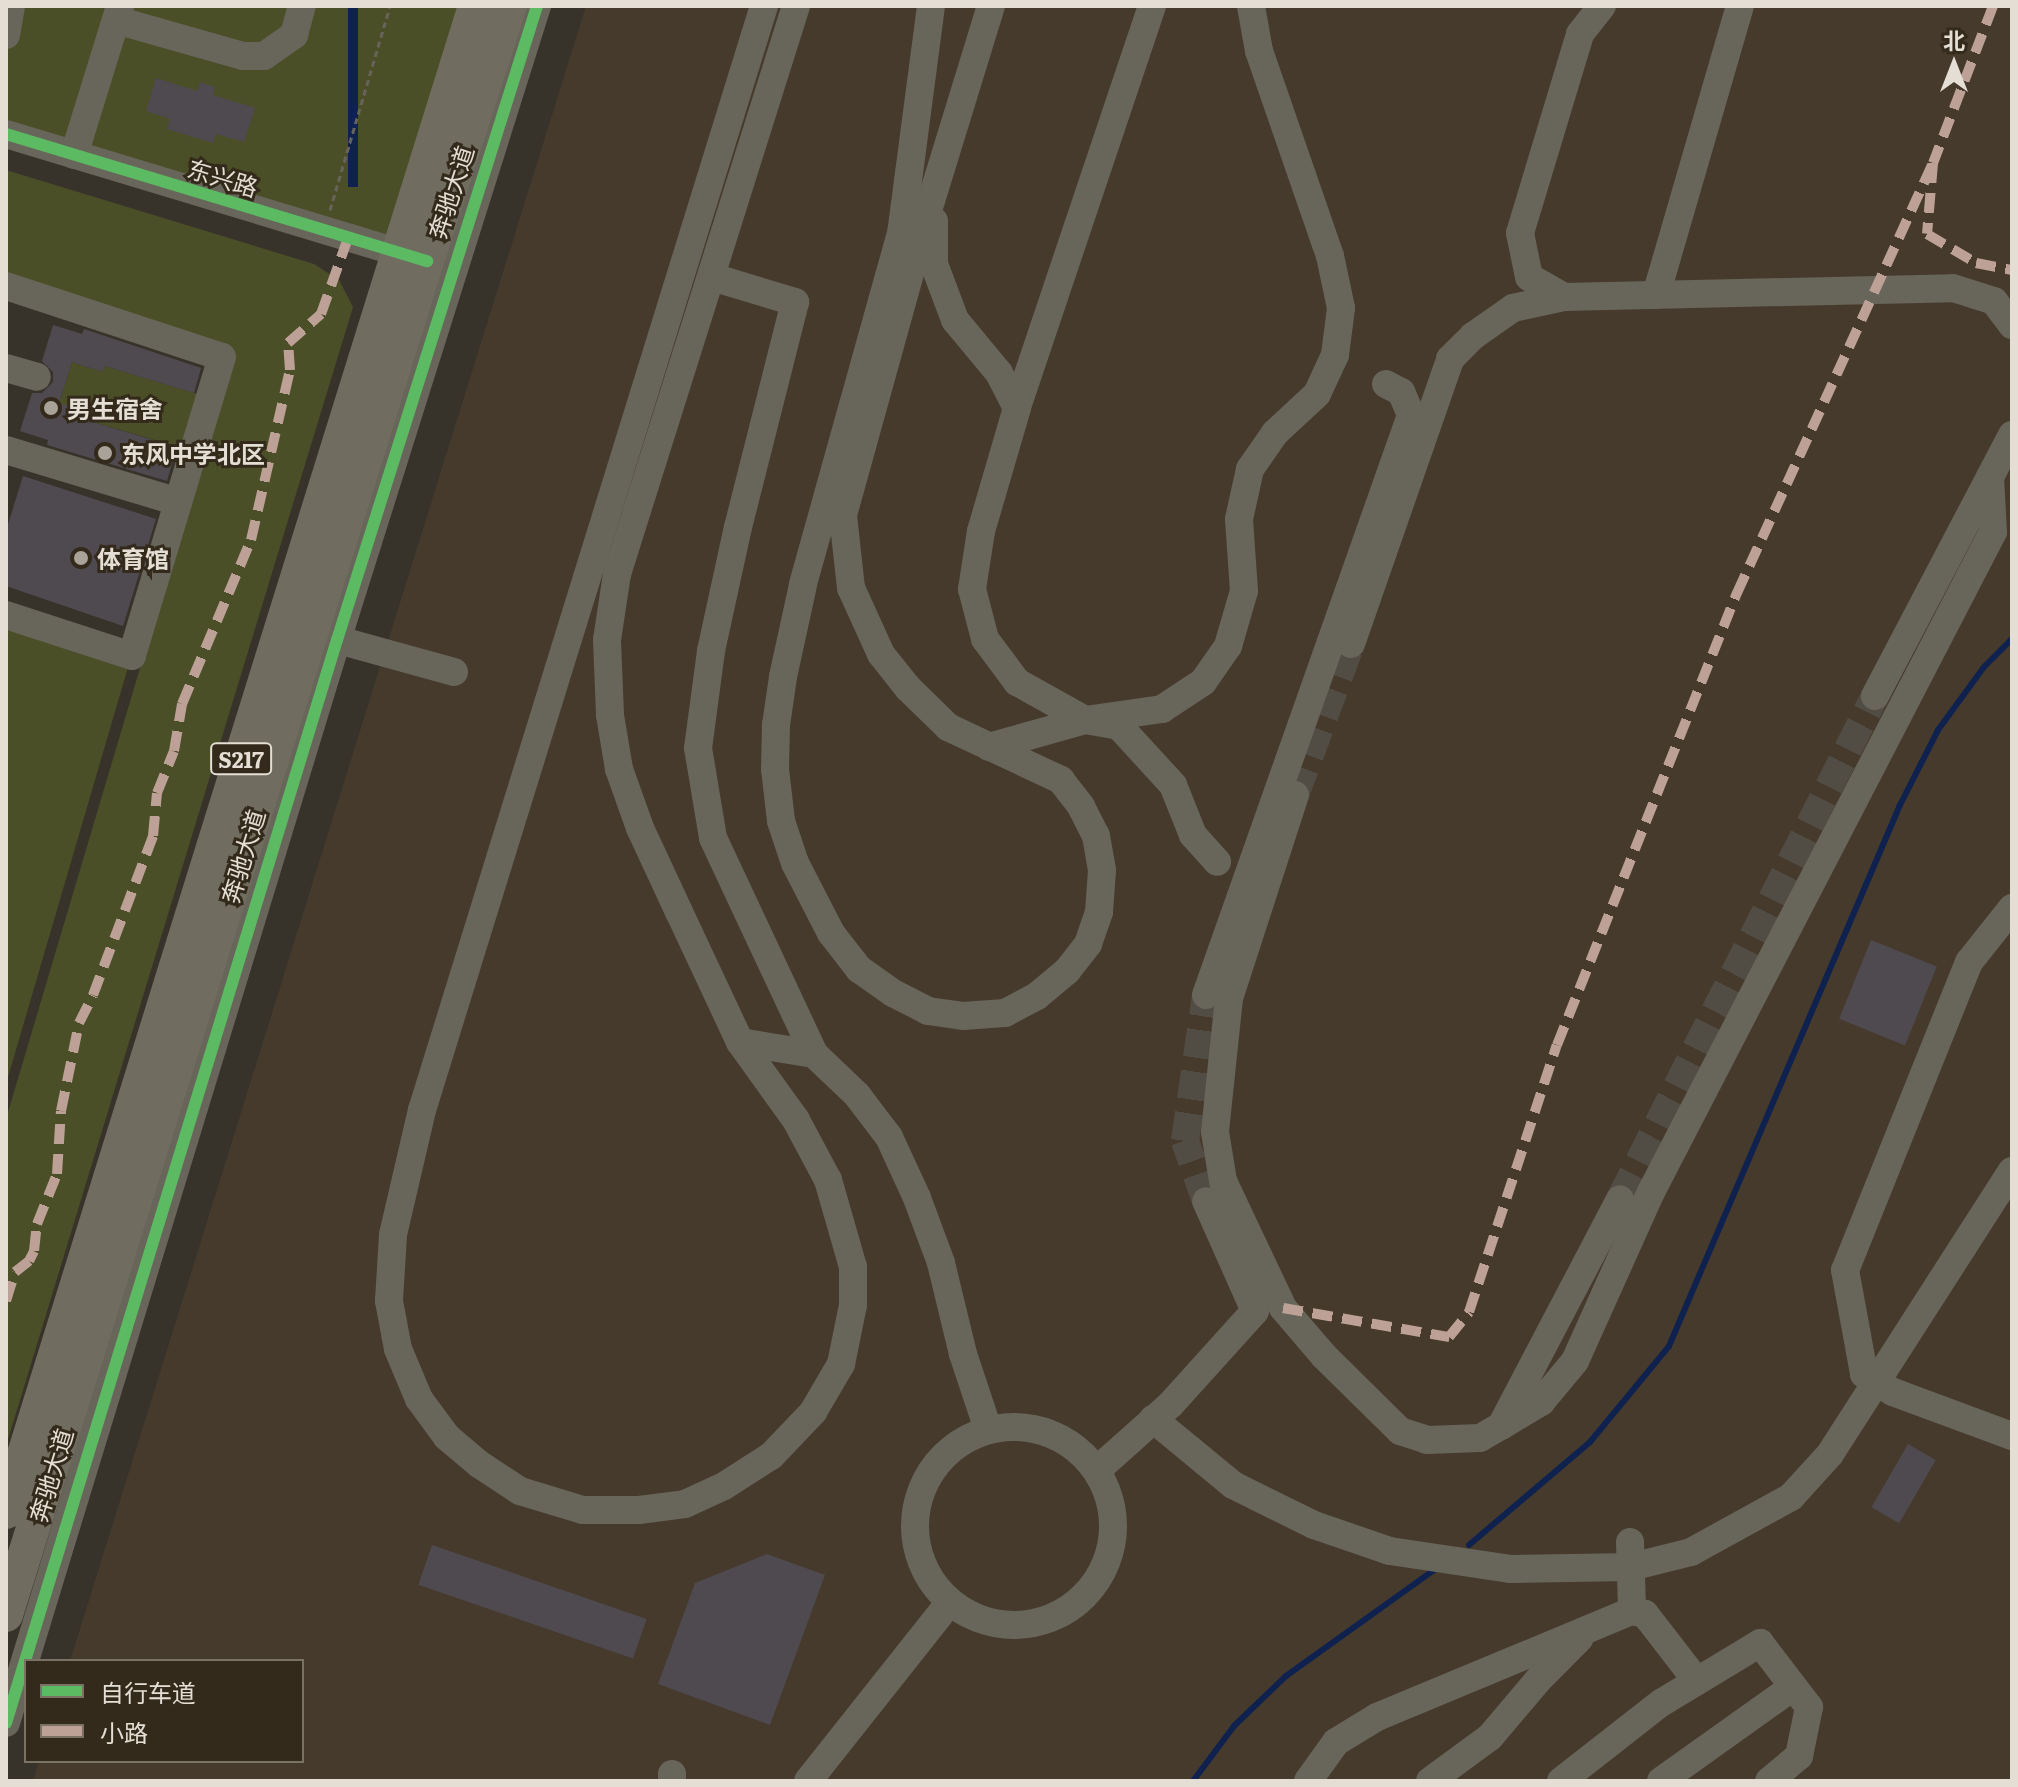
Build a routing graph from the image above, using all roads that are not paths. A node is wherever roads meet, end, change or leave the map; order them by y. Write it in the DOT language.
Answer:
graph roads {
  1 [pos="11,6"];
  2 [pos="302,6"];
  3 [pos="475,6"];
  4 [pos="510,6"];
  5 [pos="537,6"];
  6 [pos="764,6"];
  7 [pos="796,6"];
  8 [pos="931,6"];
  9 [pos="991,6"];
  10 [pos="1152,6"];
  11 [pos="1251,6"];
  12 [pos="1602,6"];
  13 [pos="1740,6"];
  14 [pos="118,13"];
  15 [pos="6,35"];
  16 [pos="6,134"];
  17 [pos="74,155"];
  18 [pos="934,193"];
  19 [pos="413,257"];
  20 [pos="712,277"];
  21 [pos="6,286"];
  22 [pos="1656,295"];
  23 [pos="1564,297"];
  24 [pos="2012,325"];
  25 [pos="6,368"];
  26 [pos="37,377"];
  27 [pos="1386,384"];
  28 [pos="1017,408"];
  29 [pos="1411,415"];
  30 [pos="2012,435"];
  31 [pos="6,450"];
  32 [pos="1418,451"];
  33 [pos="377,470"];
  34 [pos="1990,477"];
  35 [pos="178,502"];
  36 [pos="6,615"];
  37 [pos="324,636"];
  38 [pos="1351,644"];
  39 [pos="454,672"];
  40 [pos="1875,696"];
  41 [pos="1085,720"];
  42 [pos="989,747"];
  43 [pos="1295,795"];
  44 [pos="1217,862"];
  45 [pos="2012,908"];
  46 [pos="1206,995"];
  47 [pos="740,1042"];
  48 [pos="814,1054"];
  49 [pos="2012,1171"];
  50 [pos="1620,1199"];
  51 [pos="1206,1201"];
  52 [pos="1283,1308"];
  53 [pos="1255,1311"];
  54 [pos="1876,1382"];
  55 [pos="1153,1419"];
  56 [pos="1501,1426"];
  57 [pos="988,1429"];
  58 [pos="2012,1436"];
  59 [pos="1097,1470"];
  60 [pos="6,1512"];
  61 [pos="1631,1555"];
  62 [pos="22,1599"];
  63 [pos="949,1603"];
  64 [pos="1632,1611"];
  65 [pos="1592,1627"];
  66 [pos="1696,1680"];
  67 [pos="1793,1687"];
  68 [pos="6,1723"];
  69 [pos="808,1781"];
  70 [pos="1308,1781"];
  71 [pos="1430,1781"];
  72 [pos="1561,1781"];
  73 [pos="1661,1781"];
  74 [pos="1769,1781"];
  1 -- 15 [label="street"];
  2 -- 14 [label="street"];
  3 -- 19 [label="main road, 奔驰大道 / S217"];
  4 -- 19 [label="main road, 奔驰大道 / S217"];
  5 -- 33 [label="street"];
  6 -- 47 [label="street"];
  7 -- 20 [label="street"];
  8 -- 42 [label="street"];
  9 -- 18 [label="street"];
  10 -- 28 [label="street"];
  11 -- 41 [label="street"];
  12 -- 23 [label="street"];
  13 -- 22 [label="street"];
  14 -- 17 [label="street"];
  16 -- 17 [label="street, 东兴路"];
  17 -- 19 [label="street, 东兴路"];
  18 -- 28 [label="street"];
  18 -- 42 [label="street"];
  19 -- 33 [label="main road, 奔驰大道 / S217"];
  19 -- 60 [label="main road, 奔驰大道 / S217"];
  20 -- 47 [label="street"];
  20 -- 48 [label="street"];
  21 -- 35 [label="street"];
  22 -- 23 [label="street"];
  22 -- 24 [label="street"];
  23 -- 32 [label="street"];
  25 -- 26 [label="street"];
  27 -- 29 [label="street"];
  28 -- 41 [label="street"];
  29 -- 32 [label="street"];
  29 -- 46 [label="street"];
  30 -- 34 [label="street"];
  31 -- 35 [label="street"];
  32 -- 38 [label="street"];
  33 -- 37 [label="main road, 奔驰大道 / S217"];
  34 -- 40 [label="street"];
  34 -- 56 [label="street"];
  35 -- 36 [label="street"];
  37 -- 39 [label="street"];
  37 -- 62 [label="main road, 奔驰大道 / S217"];
  41 -- 42 [label="street"];
  41 -- 44 [label="street"];
  43 -- 52 [label="street"];
  45 -- 54 [label="street"];
  47 -- 48 [label="street"];
  48 -- 57 [label="street"];
  49 -- 54 [label="street"];
  50 -- 56 [label="street"];
  51 -- 53 [label="street"];
  52 -- 53 [label="street"];
  52 -- 56 [label="street"];
  53 -- 55 [label="street"];
  54 -- 58 [label="street"];
  54 -- 61 [label="street"];
  55 -- 59 [label="street"];
  55 -- 61 [label="street"];
  57 -- 59 [label="street"];
  57 -- 63 [label="street"];
  59 -- 63 [label="street"];
  61 -- 64 [label="street"];
  62 -- 68 [label="street"];
  63 -- 69 [label="street"];
  64 -- 65 [label="street"];
  64 -- 66 [label="street"];
  65 -- 70 [label="street"];
  65 -- 71 [label="street"];
  66 -- 67 [label="street"];
  66 -- 72 [label="street"];
  67 -- 73 [label="street"];
  67 -- 74 [label="street"];
}
